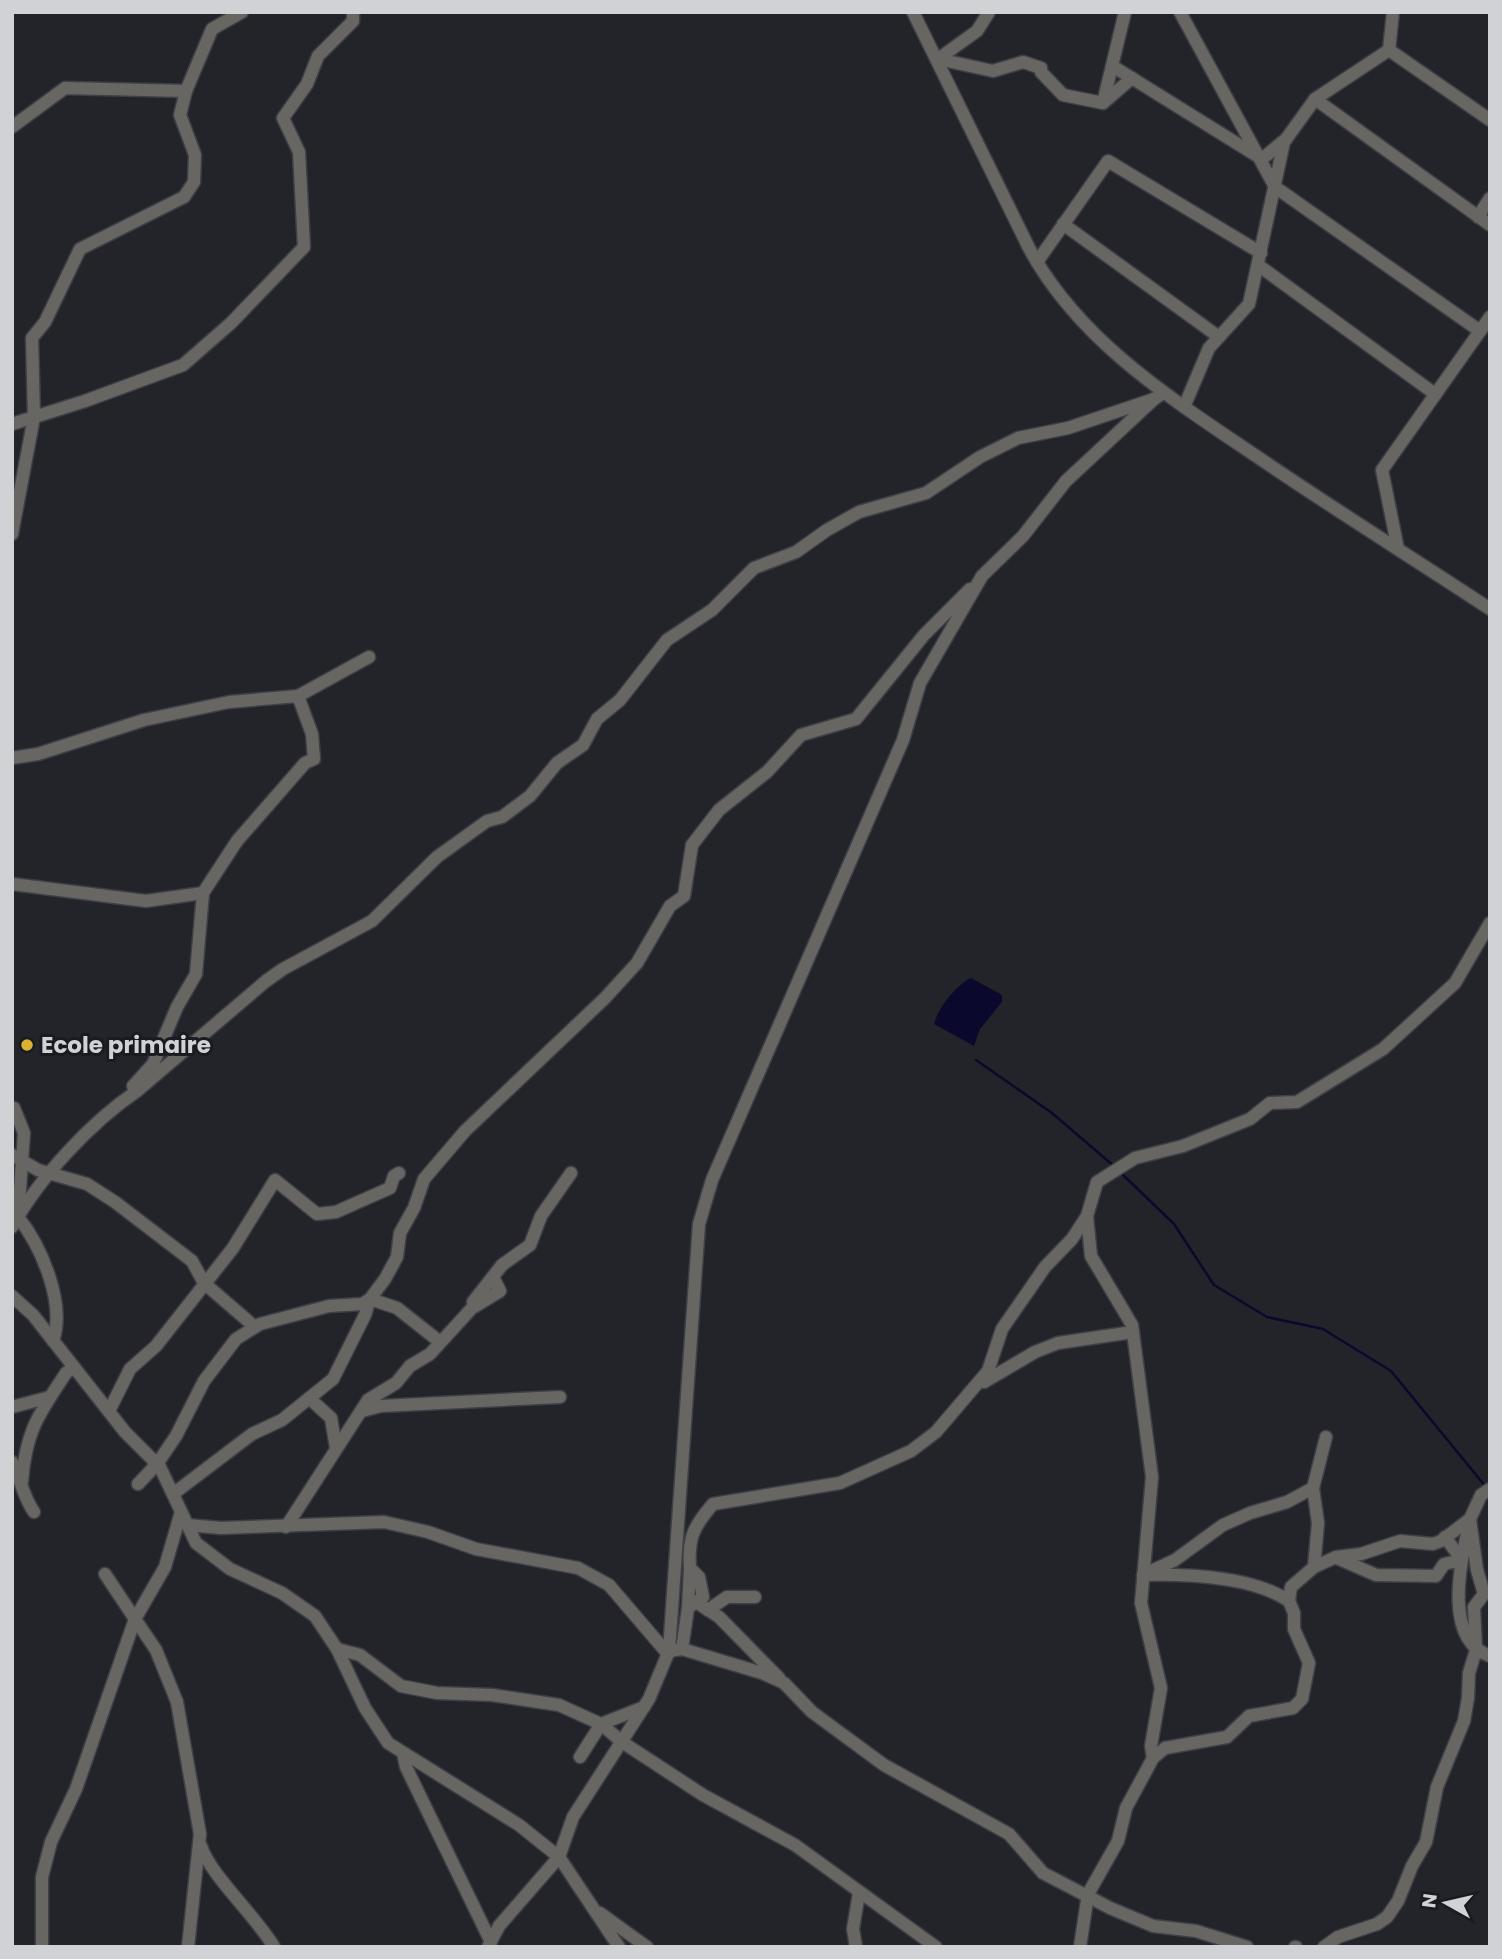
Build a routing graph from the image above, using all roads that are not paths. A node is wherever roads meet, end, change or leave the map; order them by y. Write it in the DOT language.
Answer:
graph roads {
  1 [pos="243,12"];
  2 [pos="354,12"];
  3 [pos="913,12"];
  4 [pos="989,12"];
  5 [pos="1125,12"];
  6 [pos="1180,12"];
  7 [pos="1393,12"];
  8 [pos="1389,50"];
  9 [pos="939,59"];
  10 [pos="1114,67"];
  11 [pos="1132,78"];
  12 [pos="186,90"];
  13 [pos="1315,99"];
  14 [pos="1103,103"];
  15 [pos="1490,120"];
  16 [pos="12,127"];
  17 [pos="1287,139"];
  18 [pos="1262,159"];
  19 [pos="1275,187"];
  20 [pos="1490,198"];
  21 [pos="1478,217"];
  22 [pos="1063,224"];
  23 [pos="1490,225"];
  24 [pos="1259,259"];
  25 [pos="1037,262"];
  26 [pos="1490,317"];
  27 [pos="1480,331"];
  28 [pos="1219,337"];
  29 [pos="1435,394"];
  30 [pos="1158,396"];
  31 [pos="1184,407"];
  32 [pos="34,417"];
  33 [pos="12,424"];
  34 [pos="12,534"];
  35 [pos="1398,549"];
  36 [pos="982,576"];
  37 [pos="1490,609"];
  38 [pos="369,657"];
  39 [pos="298,696"];
  40 [pos="12,758"];
  41 [pos="12,884"];
  42 [pos="203,893"];
  43 [pos="1490,923"];
  44 [pos="201,1038"];
  45 [pos="164,1043"];
  46 [pos="116,1105"];
  47 [pos="14,1108"];
  48 [pos="12,1155"];
  49 [pos="24,1163"];
  50 [pos="52,1173"];
  51 [pos="399,1173"];
  52 [pos="571,1173"];
  53 [pos="1087,1216"];
  54 [pos="15,1222"];
  55 [pos="204,1283"];
  56 [pos="370,1299"];
  57 [pos="14,1301"];
  58 [pos="255,1327"];
  59 [pos="1133,1332"];
  60 [pos="53,1340"];
  61 [pos="440,1342"];
  62 [pos="74,1367"];
  63 [pos="975,1389"];
  64 [pos="50,1397"];
  65 [pos="560,1397"];
  66 [pos="309,1398"];
  67 [pos="12,1407"];
  68 [pos="362,1410"];
  69 [pos="109,1411"];
  70 [pos="1326,1437"];
  71 [pos="335,1448"];
  72 [pos="12,1462"];
  73 [pos="158,1464"];
  74 [pos="22,1481"];
  75 [pos="138,1484"];
  76 [pos="1313,1488"];
  77 [pos="1490,1489"];
  78 [pos="173,1494"];
  79 [pos="181,1511"];
  80 [pos="34,1512"];
  81 [pos="1470,1519"];
  82 [pos="187,1524"];
  83 [pos="286,1527"];
  84 [pos="1445,1537"];
  85 [pos="1336,1557"];
  86 [pos="1462,1560"];
  87 [pos="1314,1567"];
  88 [pos="105,1574"];
  89 [pos="1143,1575"];
  90 [pos="673,1590"];
  91 [pos="755,1597"];
  92 [pos="1289,1601"];
  93 [pos="692,1605"];
  94 [pos="713,1613"];
  95 [pos="135,1619"];
  96 [pos="337,1649"];
  97 [pos="1476,1650"];
  98 [pos="673,1651"];
  99 [pos="1490,1656"];
  100 [pos="784,1683"];
  101 [pos="644,1707"];
  102 [pos="601,1724"];
  103 [pos="622,1742"];
  104 [pos="403,1753"];
  105 [pos="580,1757"];
  106 [pos="1153,1758"];
  107 [pos="200,1842"];
  108 [pos="559,1857"];
  109 [pos="859,1894"];
  110 [pos="1088,1894"];
  111 [pos="594,1909"];
  112 [pos="1211,1941"];
  113 [pos="492,1944"];
  114 [pos="930,1946"];
  115 [pos="43,1947"];
  116 [pos="188,1947"];
  117 [pos="274,1947"];
  118 [pos="620,1947"];
  119 [pos="647,1947"];
  120 [pos="856,1947"];
  121 [pos="1080,1947"];
  122 [pos="1247,1947"];
  123 [pos="1324,1947"];
  1 -- 12 [label="street"];
  2 -- 32 [label="street"];
  3 -- 9 [label="street"];
  4 -- 9 [label="street"];
  5 -- 10 [label="street"];
  6 -- 18 [label="street"];
  7 -- 8 [label="street"];
  8 -- 13 [label="street"];
  8 -- 15 [label="street"];
  9 -- 14 [label="street"];
  9 -- 25 [label="street"];
  10 -- 11 [label="street"];
  10 -- 14 [label="street"];
  11 -- 14 [label="street"];
  11 -- 18 [label="street"];
  12 -- 16 [label="street"];
  12 -- 32 [label="street"];
  13 -- 17 [label="street"];
  13 -- 21 [label="street"];
  17 -- 18 [label="street"];
  17 -- 19 [label="street"];
  18 -- 19 [label="street"];
  19 -- 24 [label="street"];
  19 -- 27 [label="street"];
  20 -- 21 [label="street"];
  21 -- 23 [label="street"];
  22 -- 24 [label="street"];
  22 -- 25 [label="street"];
  22 -- 28 [label="street"];
  24 -- 28 [label="street"];
  24 -- 29 [label="street"];
  25 -- 30 [label="street"];
  26 -- 27 [label="street"];
  27 -- 29 [label="street"];
  28 -- 31 [label="street"];
  29 -- 35 [label="street"];
  30 -- 31 [label="street"];
  30 -- 36 [label="street"];
  30 -- 44 [label="street"];
  31 -- 35 [label="street"];
  32 -- 33 [label="street"];
  32 -- 34 [label="street"];
  35 -- 37 [label="street"];
  36 -- 56 [label="street"];
  36 -- 90 [label="street"];
  38 -- 39 [label="street"];
  39 -- 40 [label="street"];
  39 -- 42 [label="street"];
  41 -- 42 [label="street"];
  42 -- 45 [label="street"];
  43 -- 53 [label="street"];
  44 -- 45 [label="street"];
  44 -- 46 [label="street"];
  45 -- 46 [label="street"];
  46 -- 50 [label="street"];
  47 -- 49 [label="street"];
  48 -- 49 [label="street"];
  49 -- 50 [label="street"];
  49 -- 54 [label="street"];
  50 -- 54 [label="street"];
  50 -- 55 [label="street"];
  51 -- 55 [label="street"];
  52 -- 61 [label="street"];
  53 -- 59 [label="street"];
  53 -- 63 [label="street"];
  54 -- 60 [label="street"];
  55 -- 58 [label="street"];
  55 -- 69 [label="street"];
  56 -- 58 [label="street"];
  56 -- 61 [label="street"];
  56 -- 66 [label="street"];
  57 -- 60 [label="street"];
  58 -- 73 [label="street"];
  59 -- 63 [label="street"];
  59 -- 89 [label="street"];
  60 -- 62 [label="street"];
  61 -- 68 [label="street"];
  62 -- 64 [label="street"];
  62 -- 69 [label="street"];
  63 -- 93 [label="street"];
  64 -- 67 [label="street"];
  64 -- 74 [label="street"];
  65 -- 68 [label="street"];
  66 -- 71 [label="street"];
  66 -- 78 [label="street"];
  68 -- 71 [label="street"];
  69 -- 73 [label="street"];
  70 -- 76 [label="street"];
  71 -- 83 [label="street"];
  72 -- 74 [label="street"];
  73 -- 75 [label="street"];
  73 -- 78 [label="street"];
  74 -- 80 [label="street"];
  76 -- 87 [label="street"];
  76 -- 89 [label="street"];
  77 -- 81 [label="street"];
  78 -- 79 [label="street"];
  79 -- 82 [label="street"];
  79 -- 95 [label="street"];
  81 -- 84 [label="street"];
  81 -- 86 [label="street"];
  81 -- 97 [label="street"];
  82 -- 83 [label="street"];
  82 -- 96 [label="street"];
  83 -- 98 [label="street"];
  84 -- 85 [label="street"];
  84 -- 86 [label="street"];
  85 -- 86 [label="street"];
  85 -- 87 [label="street"];
  86 -- 97 [label="street"];
  87 -- 92 [label="street"];
  88 -- 95 [label="street"];
  89 -- 92 [label="street"];
  89 -- 106 [label="street"];
  90 -- 93 [label="street"];
  90 -- 98 [label="street"];
  91 -- 94 [label="street"];
  92 -- 106 [label="street"];
  93 -- 94 [label="street"];
  93 -- 98 [label="street"];
  94 -- 100 [label="street"];
  95 -- 107 [label="street"];
  95 -- 115 [label="street"];
  96 -- 102 [label="street"];
  96 -- 104 [label="street"];
  97 -- 99 [label="street"];
  97 -- 123 [label="street"];
  98 -- 100 [label="street"];
  98 -- 101 [label="street"];
  100 -- 110 [label="street"];
  101 -- 102 [label="street"];
  101 -- 103 [label="street"];
  102 -- 103 [label="street"];
  102 -- 105 [label="street"];
  103 -- 108 [label="street"];
  103 -- 109 [label="street"];
  104 -- 108 [label="street"];
  104 -- 113 [label="street"];
  106 -- 110 [label="street"];
  107 -- 116 [label="street"];
  107 -- 117 [label="street"];
  108 -- 111 [label="street"];
  108 -- 113 [label="street"];
  109 -- 114 [label="street"];
  109 -- 120 [label="street"];
  110 -- 112 [label="street"];
  110 -- 121 [label="street"];
  111 -- 118 [label="street"];
  111 -- 119 [label="street"];
  112 -- 122 [label="street"];
}
